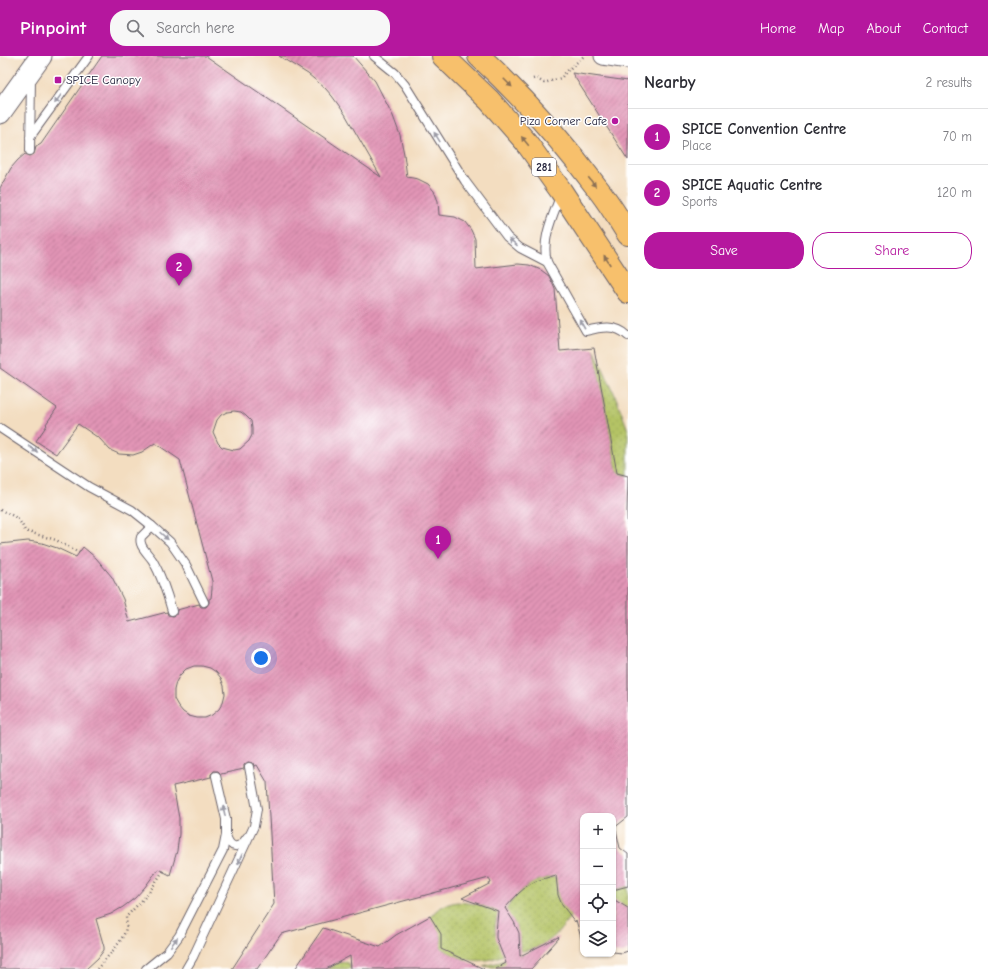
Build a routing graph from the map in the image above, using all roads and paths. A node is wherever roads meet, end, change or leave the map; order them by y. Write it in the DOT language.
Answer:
graph roads {
  1 [pos="89,56"];
  2 [pos="374,56"];
  3 [pos="443,56"];
  4 [pos="480,56"];
  5 [pos="584,56"];
  6 [pos="603,56"];
  7 [pos="628,60"];
  8 [pos="36,62"];
  9 [pos="510,85"];
  10 [pos="0,113"];
  11 [pos="30,137"];
  12 [pos="30,151"];
  13 [pos="562,191"];
  14 [pos="628,234"];
  15 [pos="546,262"];
  16 [pos="628,292"];
  17 [pos="628,336"];
  18 [pos="0,428"];
  19 [pos="0,510"];
  20 [pos="152,526"];
  21 [pos="79,553"];
  22 [pos="204,602"];
  23 [pos="172,611"];
  24 [pos="249,768"];
  25 [pos="216,776"];
  26 [pos="254,826"];
  27 [pos="226,834"];
  28 [pos="163,871"];
  29 [pos="96,969"];
  30 [pos="146,969"];
  31 [pos="186,969"];
  1 -- 11 [label="lane, one-way"];
  15 -- 2 [label="lane, one-way"];
  13 -- 3 [label="main road, 281, one-way"];
  4 -- 9 [label="main road, 281, one-way"];
  5 -- 9 [label="path"];
  6 -- 7 [label="street"];
  8 -- 10 [label="street"];
  8 -- 11 [label="lane"];
  9 -- 14 [label="main road, 281, one-way"];
  11 -- 12 [label="lane"];
  13 -- 15 [label="lane"];
  16 -- 13 [label="main road, 281, one-way"];
  17 -- 15 [label="lane, one-way"];
  18 -- 20 [label="lane, one-way"];
  19 -- 21 [label="path"];
  20 -- 22 [label="lane, one-way"];
  20 -- 23 [label="lane"];
  24 -- 26 [label="lane"];
  27 -- 25 [label="lane, one-way"];
  26 -- 27 [label="lane"];
  26 -- 31 [label="lane, one-way"];
  30 -- 27 [label="lane, one-way"];
  28 -- 29 [label="path"];
}
